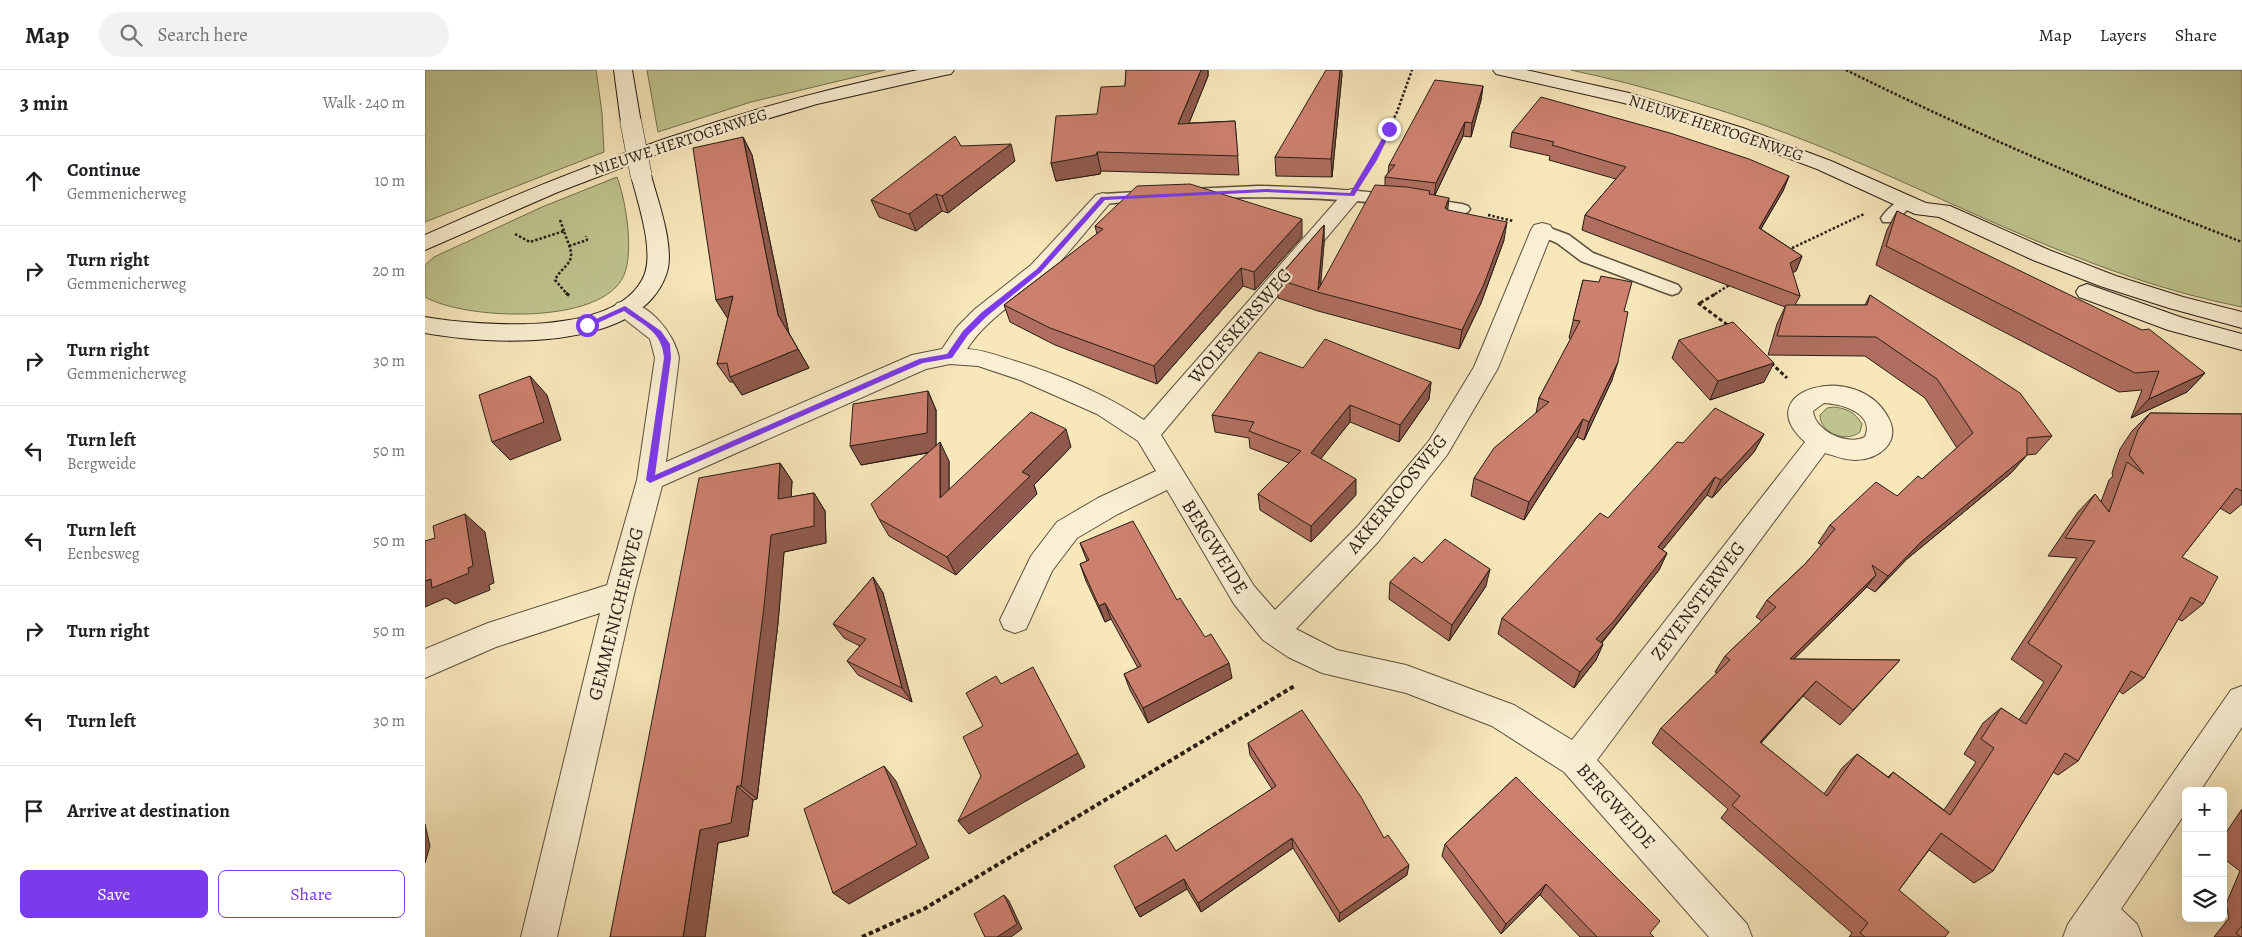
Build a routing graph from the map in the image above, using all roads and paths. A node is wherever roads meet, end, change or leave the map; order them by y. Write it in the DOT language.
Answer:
graph roads {
  1 [pos="623,70"];
  2 [pos="945,70"];
  3 [pos="1412,70"];
  4 [pos="1502,70"];
  5 [pos="1846,70"];
  6 [pos="1352,195"];
  7 [pos="1103,198"];
  8 [pos="1915,205"];
  9 [pos="1462,209"];
  10 [pos="1869,212"];
  11 [pos="1889,218"];
  12 [pos="560,220"];
  13 [pos="1542,230"];
  14 [pos="564,231"];
  15 [pos="511,233"];
  16 [pos="586,236"];
  17 [pos="425,242"];
  18 [pos="2242,242"];
  19 [pos="569,246"];
  20 [pos="1787,251"];
  21 [pos="1731,284"];
  22 [pos="1672,288"];
  23 [pos="1700,303"];
  24 [pos="615,313"];
  25 [pos="2242,320"];
  26 [pos="425,325"];
  27 [pos="1734,329"];
  28 [pos="2242,342"];
  29 [pos="950,356"];
  30 [pos="1768,361"];
  31 [pos="1810,398"];
  32 [pos="1147,434"];
  33 [pos="1820,441"];
  34 [pos="1172,475"];
  35 [pos="650,480"];
  36 [pos="619,594"];
  37 [pos="1015,620"];
  38 [pos="1274,631"];
  39 [pos="1333,662"];
  40 [pos="425,664"];
  41 [pos="2242,700"];
  42 [pos="1576,761"];
  43 [pos="2089,925"];
  44 [pos="539,937"];
  45 [pos="862,937"];
  46 [pos="1734,937"];
  47 [pos="2124,937"];
  1 -- 24 [label="street, bridge"];
  2 -- 17 [label="street, NIEUWE HERTOGENWEG"];
  3 -- 6 [label="path"];
  4 -- 8 [label="street, NIEUWE HERTOGENWEG"];
  5 -- 18 [label="path"];
  6 -- 7 [label="lane"];
  6 -- 9 [label="lane"];
  6 -- 32 [label="street, WOLFSKERSWEG"];
  7 -- 29 [label="street"];
  8 -- 11 [label="lane"];
  8 -- 25 [label="street, NIEUWE HERTOGENWEG"];
  8 -- 28 [label="street, NIEUWE HERTOGENWEG"];
  9 -- 13 [label="path"];
  10 -- 20 [label="path"];
  12 -- 14 [label="path"];
  13 -- 22 [label="lane"];
  13 -- 38 [label="street, AKKERROOSWEG"];
  14 -- 15 [label="path"];
  14 -- 19 [label="path"];
  16 -- 19 [label="path"];
  19 -- 24 [label="path"];
  21 -- 23 [label="path"];
  22 -- 23 [label="path"];
  23 -- 27 [label="path"];
  24 -- 26 [label="street"];
  24 -- 35 [label="street, GEMMENICHERWEG"];
  29 -- 32 [label="street, BERGWEIDE"];
  29 -- 35 [label="street, BERGWEIDE"];
  30 -- 31 [label="path"];
  31 -- 33 [label="street"];
  31 -- 33 [label="street"];
  32 -- 34 [label="street, BERGWEIDE"];
  33 -- 42 [label="street, ZEVENSTERWEG"];
  34 -- 37 [label="street"];
  34 -- 38 [label="street, BERGWEIDE"];
  35 -- 36 [label="street, GEMMENICHERWEG"];
  36 -- 40 [label="street"];
  36 -- 44 [label="street, GEMMENICHERWEG"];
  38 -- 39 [label="street, BERGWEIDE"];
  39 -- 42 [label="street, BERGWEIDE"];
  39 -- 45 [label="path"];
  41 -- 43 [label="street"];
  42 -- 46 [label="street, BERGWEIDE"];
  43 -- 47 [label="street"];
}
